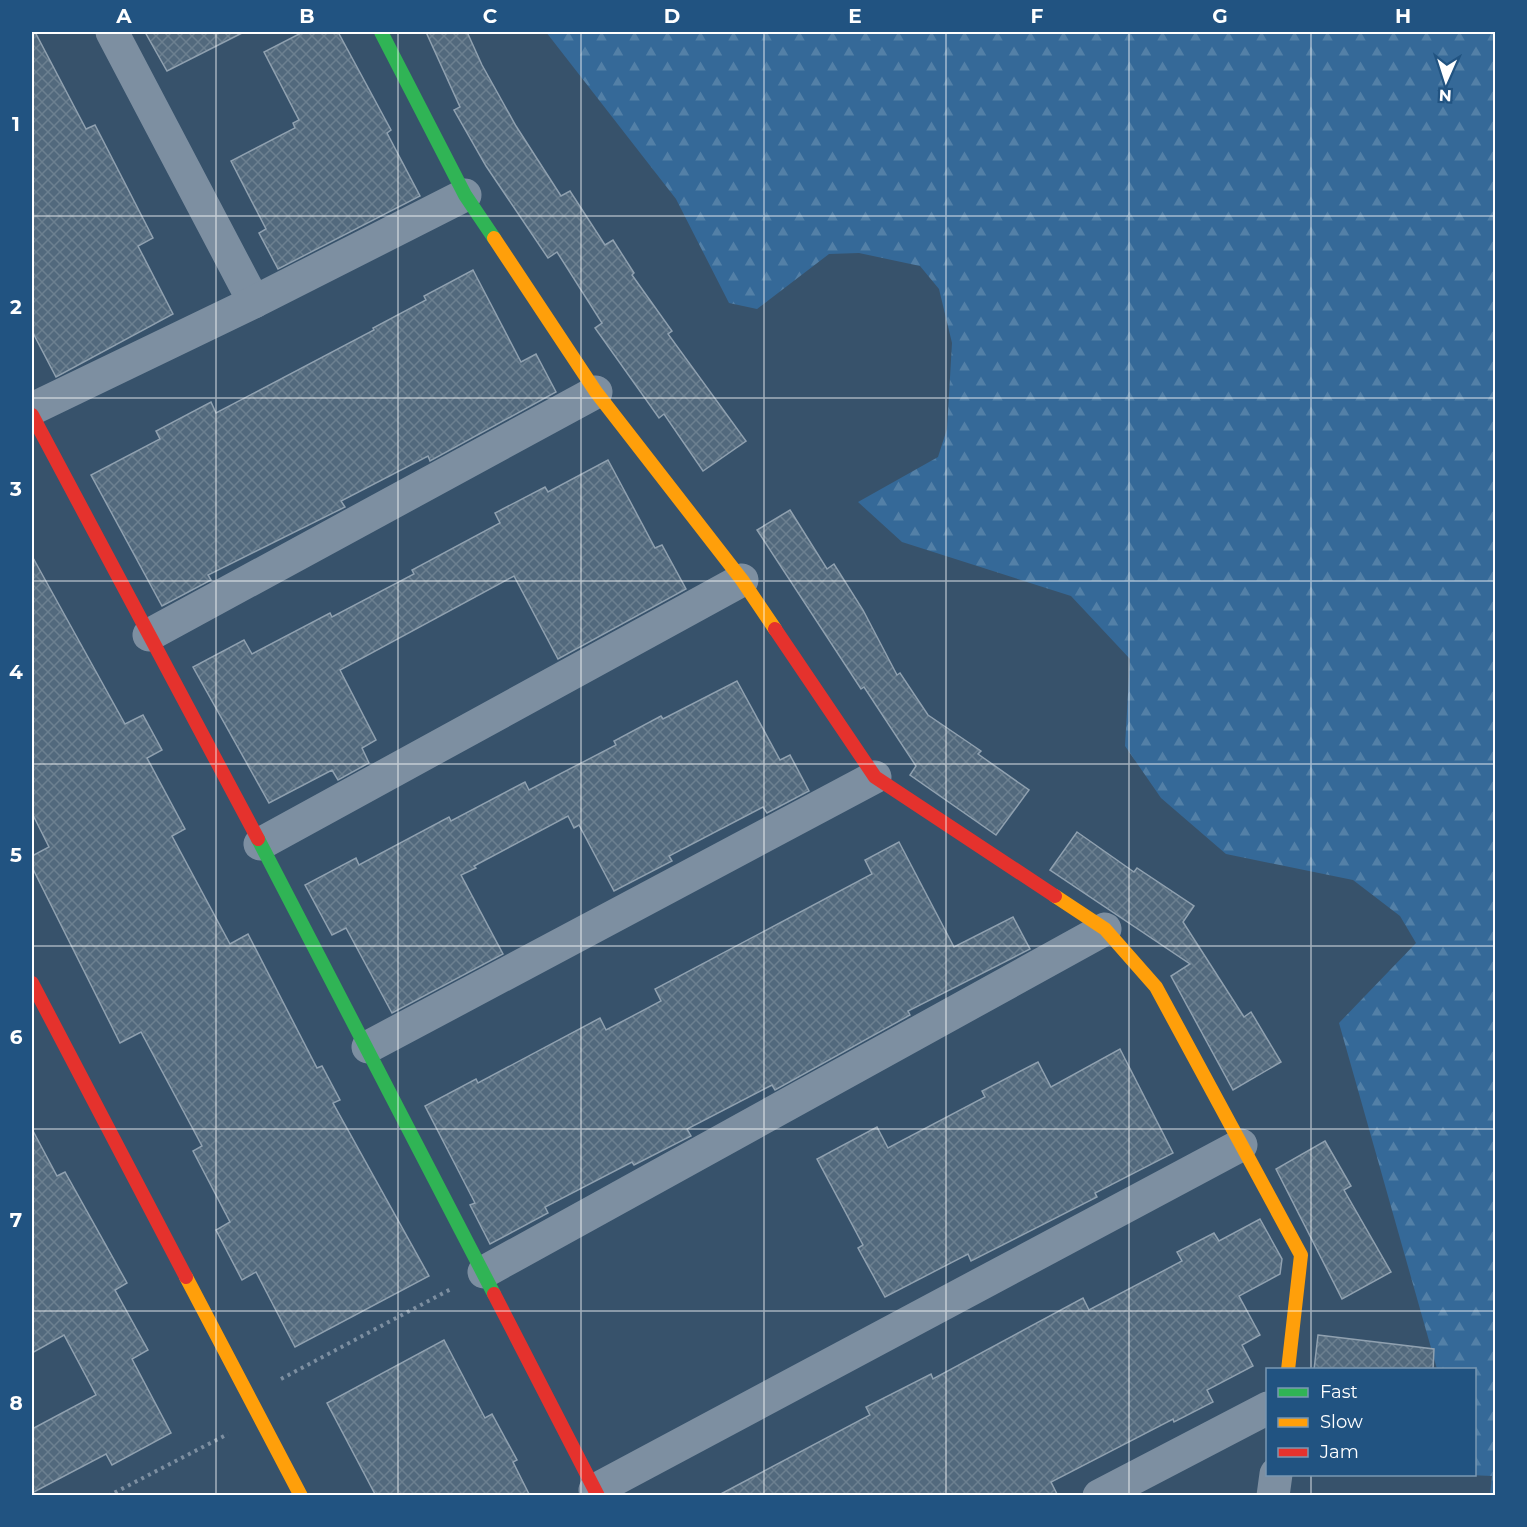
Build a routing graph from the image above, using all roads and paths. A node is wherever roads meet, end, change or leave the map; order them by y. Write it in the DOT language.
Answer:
graph roads {
  1 [pos="112,32"];
  2 [pos="381,32"];
  3 [pos="465,195"];
  4 [pos="254,302"];
  5 [pos="596,392"];
  6 [pos="32,409"];
  7 [pos="32,415"];
  8 [pos="742,580"];
  9 [pos="149,635"];
  10 [pos="875,777"];
  11 [pos="260,844"];
  12 [pos="1105,929"];
  13 [pos="32,983"];
  14 [pos="368,1047"];
  15 [pos="1241,1145"];
  16 [pos="484,1272"];
  17 [pos="1288,1368"];
  18 [pos="1266,1409"];
  19 [pos="260,1417"];
  20 [pos="1276,1476"];
  21 [pos="597,1492"];
  22 [pos="108,1496"];
  23 [pos="300,1496"];
  24 [pos="1099,1496"];
  25 [pos="1273,1496"];
  1 -- 4 [label="street"];
  2 -- 3 [label="street"];
  3 -- 4 [label="street"];
  3 -- 5 [label="street"];
  4 -- 6 [label="street"];
  5 -- 8 [label="street"];
  5 -- 9 [label="street"];
  7 -- 9 [label="street"];
  8 -- 10 [label="street"];
  8 -- 11 [label="street"];
  9 -- 11 [label="street"];
  10 -- 12 [label="street"];
  10 -- 14 [label="street"];
  11 -- 14 [label="street"];
  12 -- 15 [label="street"];
  12 -- 16 [label="street"];
  13 -- 19 [label="street"];
  14 -- 16 [label="street"];
  15 -- 17 [label="street"];
  15 -- 21 [label="street"];
  16 -- 19 [label="path"];
  16 -- 21 [label="street"];
  18 -- 24 [label="street"];
  19 -- 22 [label="path"];
  19 -- 23 [label="street"];
  20 -- 25 [label="street"];
}
